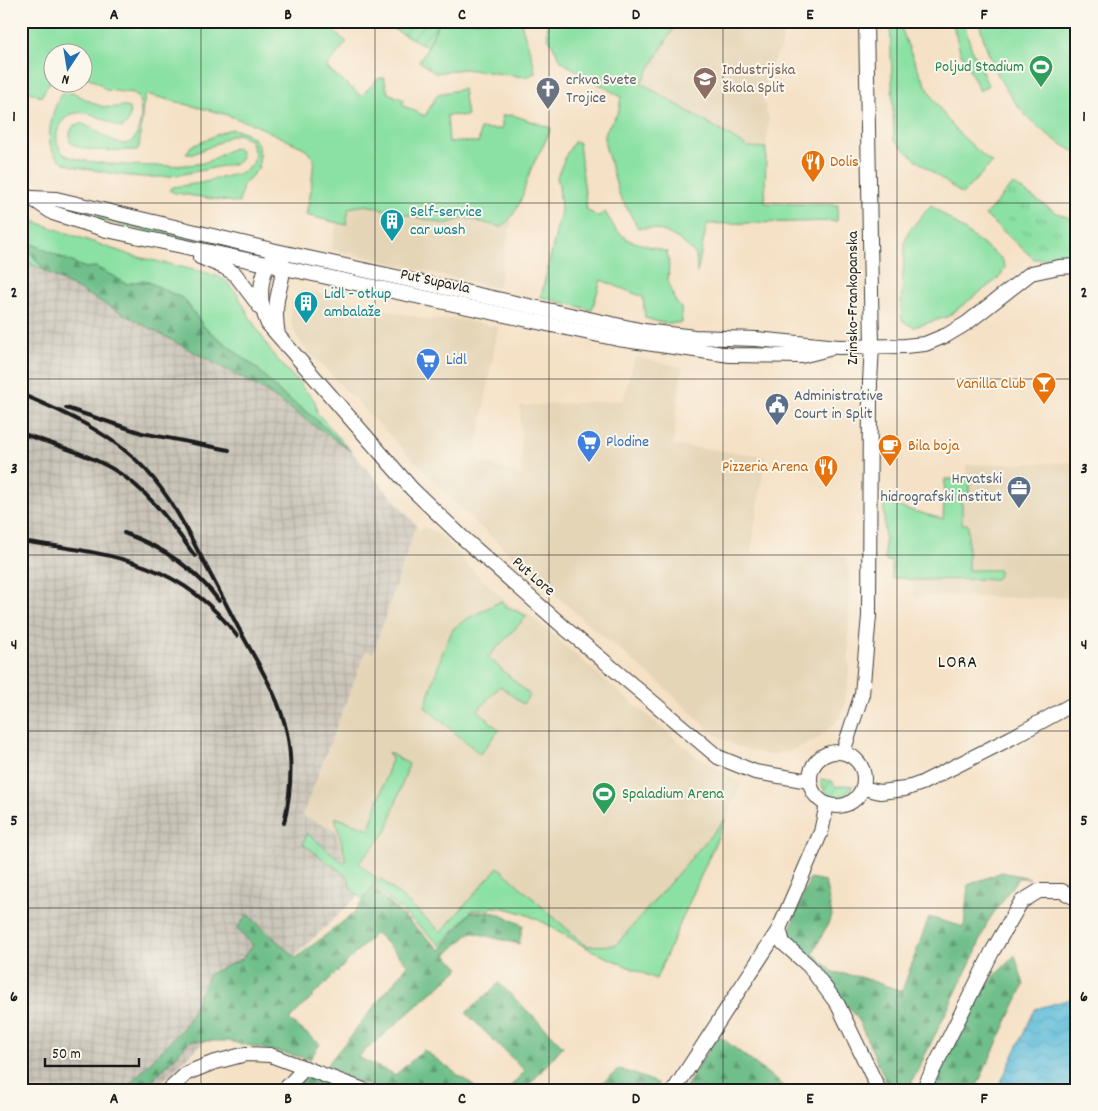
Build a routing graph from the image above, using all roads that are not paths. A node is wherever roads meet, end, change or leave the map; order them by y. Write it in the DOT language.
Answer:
graph roads {
  1 [pos="866,21"];
  2 [pos="26,197"];
  3 [pos="179,246"];
  4 [pos="276,251"];
  5 [pos="267,265"];
  6 [pos="1077,266"];
  7 [pos="283,267"];
  8 [pos="263,311"];
  9 [pos="278,336"];
  10 [pos="872,346"];
  11 [pos="839,347"];
  12 [pos="1077,702"];
  13 [pos="843,752"];
  14 [pos="809,780"];
  15 [pos="863,788"];
  16 [pos="827,804"];
  17 [pos="1077,899"];
  18 [pos="779,929"];
  19 [pos="304,1068"];
  20 [pos="169,1090"];
  21 [pos="284,1090"];
  22 [pos="364,1090"];
  23 [pos="674,1090"];
  24 [pos="879,1090"];
  25 [pos="923,1090"];
  1 -- 10 [label="street, Zrinsko-Frankopanska"];
  2 -- 3 [label="street, Put Supavla"];
  2 -- 4 [label="street, Put Supavla"];
  3 -- 5 [label="street, Put Supavla"];
  3 -- 8 [label="street"];
  4 -- 5 [label="street, Put Lore"];
  4 -- 7 [label="street"];
  4 -- 11 [label="street, Put Supavla"];
  5 -- 7 [label="street, Put Supavla"];
  5 -- 8 [label="street, Put Lore"];
  6 -- 10 [label="street, Put Supavla"];
  7 -- 9 [label="street"];
  7 -- 11 [label="street, Put Supavla"];
  8 -- 9 [label="street, Put Lore"];
  9 -- 14 [label="street, Put Lore"];
  10 -- 11 [label="street, Put Supavla"];
  10 -- 13 [label="street, Zrinsko-Frankopanska"];
  12 -- 15 [label="street"];
  13 -- 14 [label="street"];
  13 -- 15 [label="street"];
  14 -- 16 [label="street"];
  15 -- 16 [label="street"];
  16 -- 18 [label="street"];
  17 -- 25 [label="street"];
  18 -- 23 [label="street"];
  18 -- 24 [label="street"];
  19 -- 20 [label="street"];
  19 -- 21 [label="street"];
  19 -- 22 [label="street"];
}
